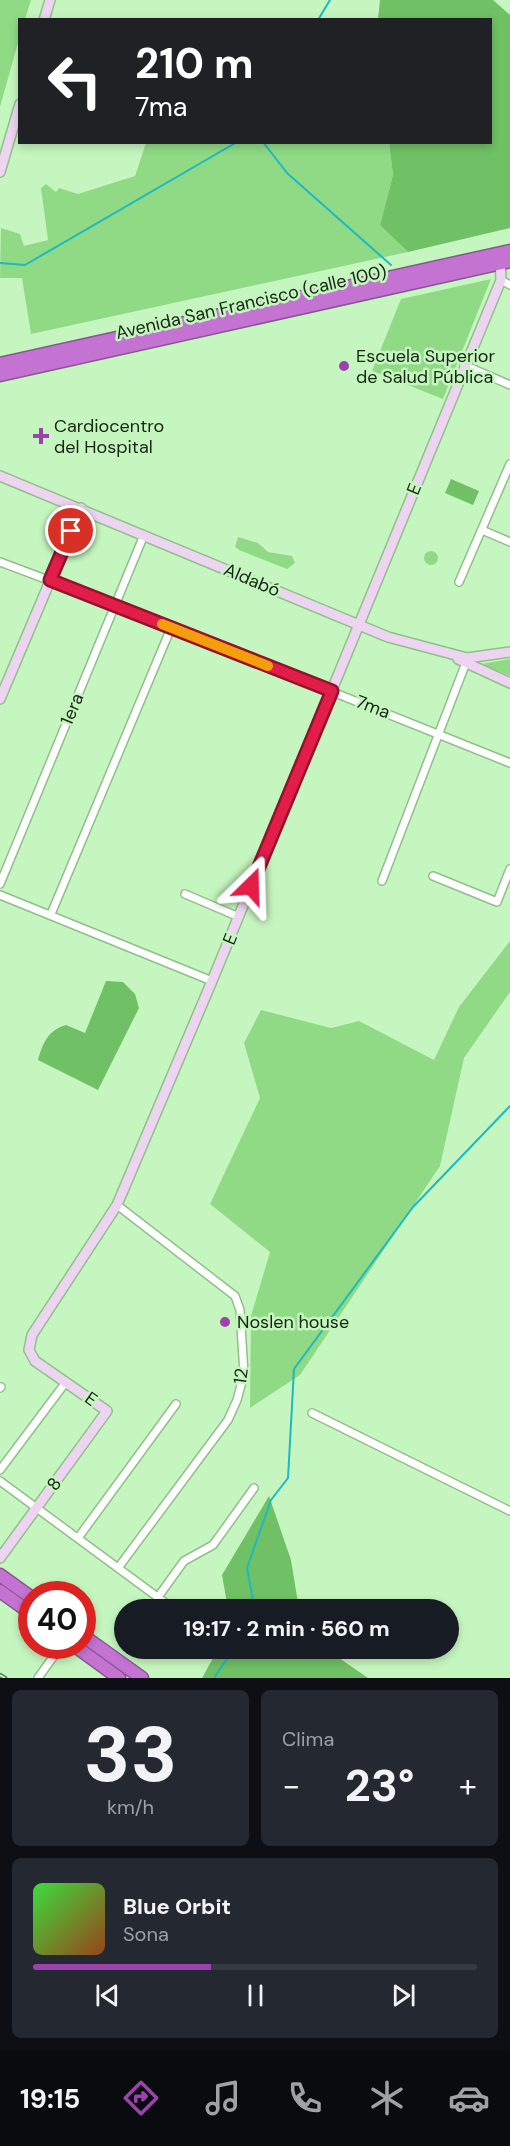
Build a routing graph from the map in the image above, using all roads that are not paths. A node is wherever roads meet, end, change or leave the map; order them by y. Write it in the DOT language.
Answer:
graph roads {
  1 [pos="50,0"];
  2 [pos="45,18"];
  3 [pos="18,111"];
  4 [pos="0,172"];
  5 [pos="505,257"];
  6 [pos="501,280"];
  7 [pos="510,285"];
  8 [pos="0,364"];
  9 [pos="464,365"];
  10 [pos="0,375"];
  11 [pos="510,385"];
  12 [pos="510,464"];
  13 [pos="0,476"];
  14 [pos="81,508"];
  15 [pos="482,530"];
  16 [pos="144,535"];
  17 [pos="510,542"];
  18 [pos="0,562"];
  19 [pos="50,580"];
  20 [pos="459,582"];
  21 [pos="115,605"];
  22 [pos="359,625"];
  23 [pos="171,627"];
  24 [pos="510,652"];
  25 [pos="467,662"];
  26 [pos="510,683"];
  27 [pos="332,691"];
  28 [pos="0,699"];
  29 [pos="440,733"];
  30 [pos="510,763"];
  31 [pos="510,869"];
  32 [pos="433,876"];
  33 [pos="381,881"];
  34 [pos="0,884"];
  35 [pos="184,894"];
  36 [pos="0,895"];
  37 [pos="51,914"];
  38 [pos="239,916"];
  39 [pos="212,981"];
  40 [pos="117,1204"];
  41 [pos="66,1382"];
  42 [pos="176,1404"];
  43 [pos="107,1411"];
  44 [pos="312,1413"];
  45 [pos="0,1470"];
  46 [pos="0,1481"];
  47 [pos="254,1488"];
  48 [pos="36,1508"];
  49 [pos="510,1511"];
  50 [pos="78,1538"];
  51 [pos="0,1558"];
  52 [pos="118,1568"];
  53 [pos="0,1575"];
  54 [pos="18,1588"];
  55 [pos="0,1591"];
  56 [pos="158,1597"];
  57 [pos="161,1599"];
  58 [pos="18,1604"];
  59 [pos="96,1645"];
  60 [pos="52,1659"];
  61 [pos="93,1659"];
  62 [pos="38,1678"];
  63 [pos="119,1678"];
  64 [pos="142,1678"];
  1 -- 2 [label="street"];
  3 -- 4 [label="street"];
  5 -- 6 [label="street, E"];
  5 -- 8 [label="highway, Avenida San Francisco (calle 100)"];
  5 -- 10 [label="highway, Avenida San Francisco (calle 100)"];
  6 -- 7 [label="street"];
  6 -- 9 [label="street, E"];
  9 -- 11 [label="street"];
  9 -- 22 [label="street, E"];
  12 -- 15 [label="street"];
  13 -- 14 [label="street, Aldabó"];
  14 -- 16 [label="street, Aldabó"];
  14 -- 19 [label="street"];
  15 -- 17 [label="street"];
  15 -- 20 [label="street"];
  16 -- 21 [label="street, 1era"];
  16 -- 22 [label="street, Aldabó"];
  18 -- 19 [label="street, 7ma"];
  19 -- 21 [label="street, 7ma"];
  19 -- 28 [label="street"];
  21 -- 23 [label="street, 7ma"];
  21 -- 34 [label="street, 1era"];
  22 -- 25 [label="street, Aldabó"];
  22 -- 27 [label="street, E"];
  23 -- 27 [label="street, 7ma"];
  23 -- 37 [label="street"];
  24 -- 25 [label="street"];
  25 -- 26 [label="street, Aldabó"];
  25 -- 29 [label="street"];
  27 -- 29 [label="street, 7ma"];
  27 -- 38 [label="street, E"];
  29 -- 30 [label="street, 7ma"];
  29 -- 33 [label="street"];
  31 -- 32 [label="street"];
  35 -- 38 [label="street"];
  36 -- 37 [label="street"];
  37 -- 39 [label="street"];
  38 -- 39 [label="street, E"];
  39 -- 40 [label="street, E"];
  40 -- 41 [label="street, E"];
  40 -- 52 [label="street, 12"];
  41 -- 43 [label="street, E"];
  41 -- 45 [label="street"];
  42 -- 50 [label="street"];
  43 -- 48 [label="street, 8"];
  44 -- 49 [label="street"];
  46 -- 48 [label="street"];
  47 -- 56 [label="street"];
  48 -- 50 [label="street"];
  48 -- 51 [label="street, 8"];
  50 -- 52 [label="street"];
  52 -- 56 [label="street"];
  53 -- 54 [label="highway"];
  55 -- 58 [label="highway"];
  56 -- 57 [label="street"];
  59 -- 64 [label="highway"];
  60 -- 62 [label="street"];
  61 -- 63 [label="highway"];
}
